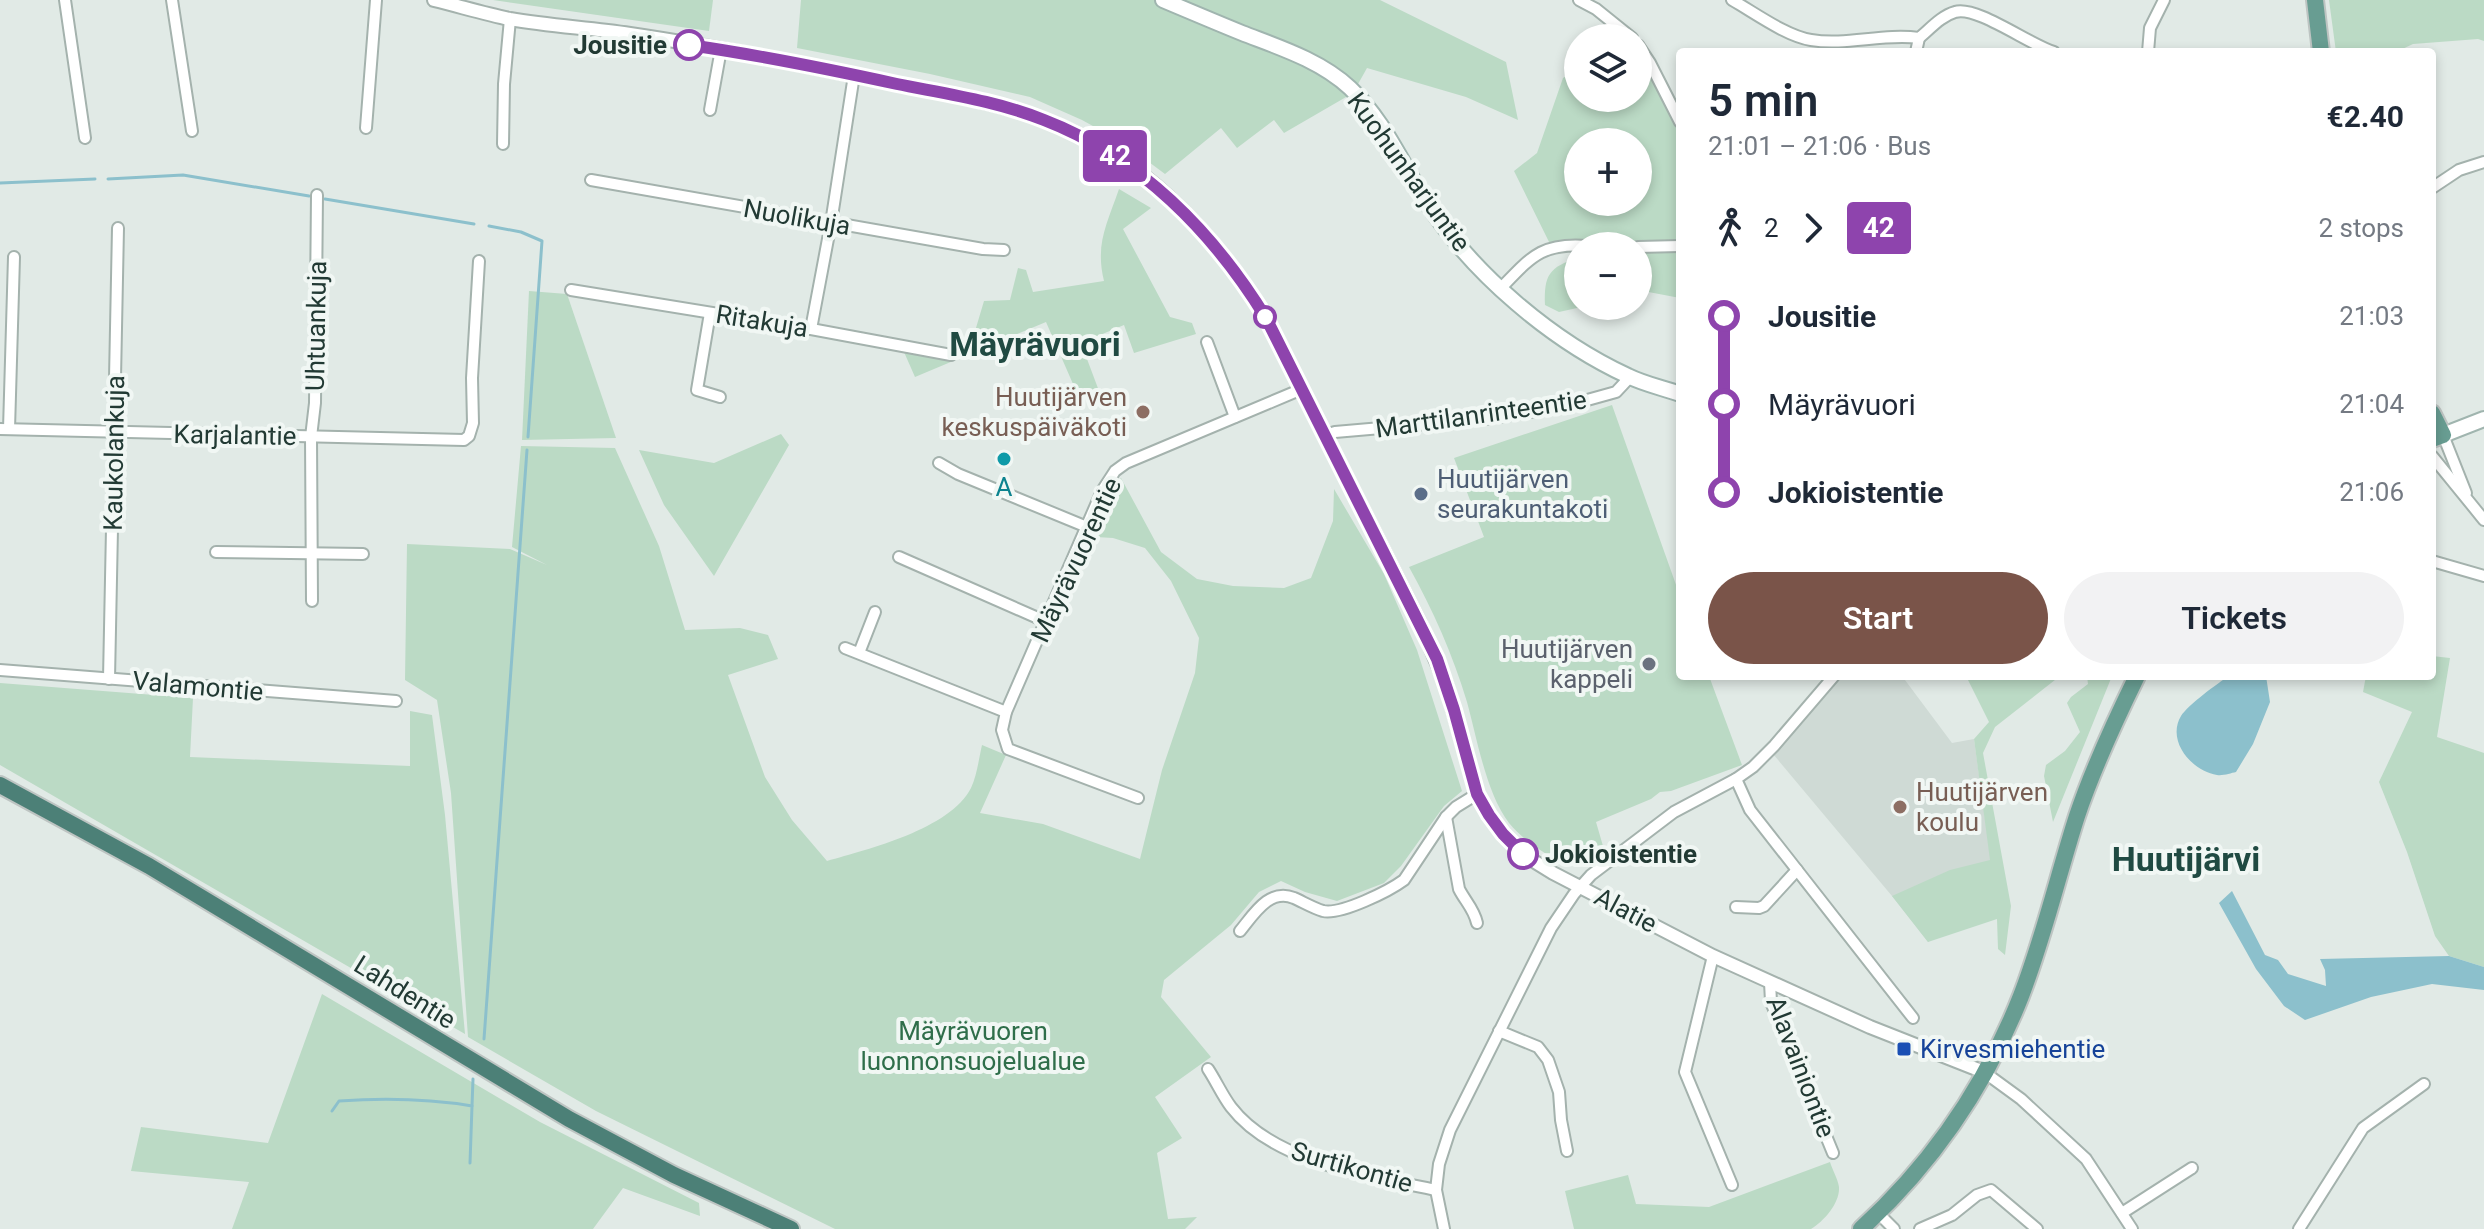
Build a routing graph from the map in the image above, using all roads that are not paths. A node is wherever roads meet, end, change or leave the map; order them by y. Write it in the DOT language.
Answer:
graph roads {
  1 [pos="65,0"];
  2 [pos="172,0"];
  3 [pos="376,0"];
  4 [pos="434,0"];
  5 [pos="1163,0"];
  6 [pos="1579,0"];
  7 [pos="1732,0"];
  8 [pos="1974,0"];
  9 [pos="2164,0"];
  10 [pos="2315,0"];
  11 [pos="1962,10"];
  12 [pos="510,19"];
  13 [pos="1615,24"];
  14 [pos="1919,38"];
  15 [pos="1917,48"];
  16 [pos="2046,48"];
  17 [pos="2148,48"];
  18 [pos="2321,48"];
  19 [pos="721,49"];
  20 [pos="1652,67"];
  21 [pos="854,75"];
  22 [pos="710,110"];
  23 [pos="1676,114"];
  24 [pos="366,128"];
  25 [pos="192,131"];
  26 [pos="85,138"];
  27 [pos="503,144"];
  28 [pos="2484,162"];
  29 [pos="591,180"];
  30 [pos="2436,185"];
  31 [pos="317,195"];
  32 [pos="831,223"];
  33 [pos="118,228"];
  34 [pos="1564,245"];
  35 [pos="1676,246"];
  36 [pos="1652,247"];
  37 [pos="1004,250"];
  38 [pos="14,257"];
  39 [pos="479,261"];
  40 [pos="1501,288"];
  41 [pos="571,290"];
  42 [pos="710,313"];
  43 [pos="811,329"];
  44 [pos="1207,342"];
  45 [pos="951,355"];
  46 [pos="1630,377"];
  47 [pos="1302,389"];
  48 [pos="1676,393"];
  49 [pos="720,397"];
  50 [pos="1235,417"];
  51 [pos="2484,419"];
  52 [pos="4,429"];
  53 [pos="115,433"];
  54 [pos="1325,435"];
  55 [pos="311,437"];
  56 [pos="2437,437"];
  57 [pos="2436,461"];
  58 [pos="939,463"];
  59 [pos="2468,499"];
  60 [pos="2484,520"];
  61 [pos="1087,527"];
  62 [pos="216,552"];
  63 [pos="312,553"];
  64 [pos="363,554"];
  65 [pos="899,557"];
  66 [pos="2436,562"];
  67 [pos="2484,576"];
  68 [pos="312,601"];
  69 [pos="875,612"];
  70 [pos="1047,622"];
  71 [pos="845,648"];
  72 [pos="859,653"];
  73 [pos="0,670"];
  74 [pos="109,679"];
  75 [pos="1831,680"];
  76 [pos="2135,680"];
  77 [pos="396,701"];
  78 [pos="1006,712"];
  79 [pos="1736,779"];
  80 [pos="0,785"];
  81 [pos="1477,794"];
  82 [pos="1138,798"];
  83 [pos="1446,817"];
  84 [pos="1797,870"];
  85 [pos="1581,886"];
  86 [pos="1736,907"];
  87 [pos="1477,923"];
  88 [pos="1240,931"];
  89 [pos="1713,956"];
  90 [pos="1770,982"];
  91 [pos="1913,1018"];
  92 [pos="1499,1031"];
  93 [pos="1208,1069"];
  94 [pos="1984,1072"];
  95 [pos="2424,1084"];
  96 [pos="1567,1151"];
  97 [pos="1833,1153"];
  98 [pos="2192,1168"];
  99 [pos="1732,1185"];
  100 [pos="1436,1190"];
  101 [pos="1878,1213"];
  102 [pos="2122,1213"];
  103 [pos="791,1229"];
  104 [pos="1444,1229"];
  105 [pos="1861,1229"];
  106 [pos="1894,1229"];
  107 [pos="1920,1229"];
  108 [pos="2037,1229"];
  109 [pos="2132,1229"];
  110 [pos="2299,1229"];
  1 -- 26 [label="street"];
  2 -- 25 [label="street"];
  3 -- 24 [label="street"];
  4 -- 12 [label="street, Alatie"];
  5 -- 40 [label="main road, Kuohunharjuntie"];
  6 -- 13 [label="street"];
  7 -- 14 [label="street"];
  8 -- 11 [label="street"];
  9 -- 17 [label="street"];
  10 -- 18 [label="main road"];
  11 -- 14 [label="street"];
  11 -- 16 [label="street"];
  12 -- 19 [label="street, Alatie"];
  12 -- 27 [label="street"];
  14 -- 15 [label="street"];
  19 -- 21 [label="street, Alatie"];
  19 -- 22 [label="street"];
  20 -- 23 [label="street"];
  21 -- 32 [label="street"];
  21 -- 47 [label="street, Alatie"];
  28 -- 30 [label="street"];
  29 -- 32 [label="street, Nuolikuja"];
  31 -- 55 [label="street, Uhtuankuja"];
  32 -- 37 [label="street, Nuolikuja"];
  32 -- 43 [label="street"];
  33 -- 53 [label="street, Kaukolankuja"];
  34 -- 40 [label="street"];
  35 -- 36 [label="street"];
  38 -- 52 [label="street"];
  39 -- 55 [label="street, Karjalantie"];
  40 -- 46 [label="main road, Kuohunharjuntie"];
  41 -- 42 [label="street, Ritakuja"];
  42 -- 43 [label="street, Ritakuja"];
  42 -- 49 [label="street"];
  43 -- 45 [label="street, Ritakuja"];
  44 -- 50 [label="street"];
  46 -- 48 [label="main road, Kuohunharjuntie"];
  46 -- 54 [label="street, Marttilanrinteentie"];
  47 -- 50 [label="street, Mäyrävuorentie"];
  47 -- 54 [label="street, Alatie"];
  50 -- 61 [label="street, Mäyrävuorentie"];
  51 -- 56 [label="main road"];
  52 -- 53 [label="street, Karjalantie"];
  53 -- 55 [label="street, Karjalantie"];
  53 -- 74 [label="street, Kaukolankuja"];
  54 -- 81 [label="street, Alatie"];
  55 -- 63 [label="street, Uhtuankuja"];
  56 -- 59 [label="street"];
  57 -- 59 [label="street"];
  58 -- 61 [label="street"];
  59 -- 60 [label="street"];
  61 -- 70 [label="street, Mäyrävuorentie"];
  62 -- 63 [label="street"];
  63 -- 64 [label="street"];
  63 -- 68 [label="street, Uhtuankuja"];
  65 -- 70 [label="street"];
  66 -- 67 [label="street"];
  69 -- 72 [label="street"];
  70 -- 78 [label="street, Mäyrävuorentie"];
  71 -- 72 [label="street"];
  72 -- 78 [label="street"];
  73 -- 74 [label="street, Valamontie"];
  74 -- 77 [label="street, Valamontie"];
  75 -- 79 [label="street"];
  76 -- 94 [label="main road"];
  78 -- 82 [label="street, Mäyrävuorentie"];
  79 -- 84 [label="street"];
  79 -- 85 [label="street"];
  80 -- 103 [label="highway, Lahdentie"];
  81 -- 83 [label="street"];
  81 -- 85 [label="street, Alatie"];
  83 -- 87 [label="street"];
  83 -- 88 [label="street"];
  84 -- 86 [label="street"];
  84 -- 91 [label="street"];
  85 -- 89 [label="street, Alatie"];
  85 -- 92 [label="street"];
  89 -- 90 [label="street, Alatie"];
  89 -- 99 [label="street"];
  90 -- 94 [label="street, Alatie"];
  90 -- 97 [label="street, Alavainiontie"];
  92 -- 96 [label="street"];
  92 -- 100 [label="street"];
  93 -- 100 [label="street, Surtikontie"];
  94 -- 101 [label="main road"];
  94 -- 102 [label="street"];
  95 -- 110 [label="street"];
  98 -- 102 [label="street"];
  100 -- 104 [label="street"];
  101 -- 105 [label="main road"];
  101 -- 106 [label="street"];
  102 -- 109 [label="street"];
  107 -- 108 [label="street"];
}
